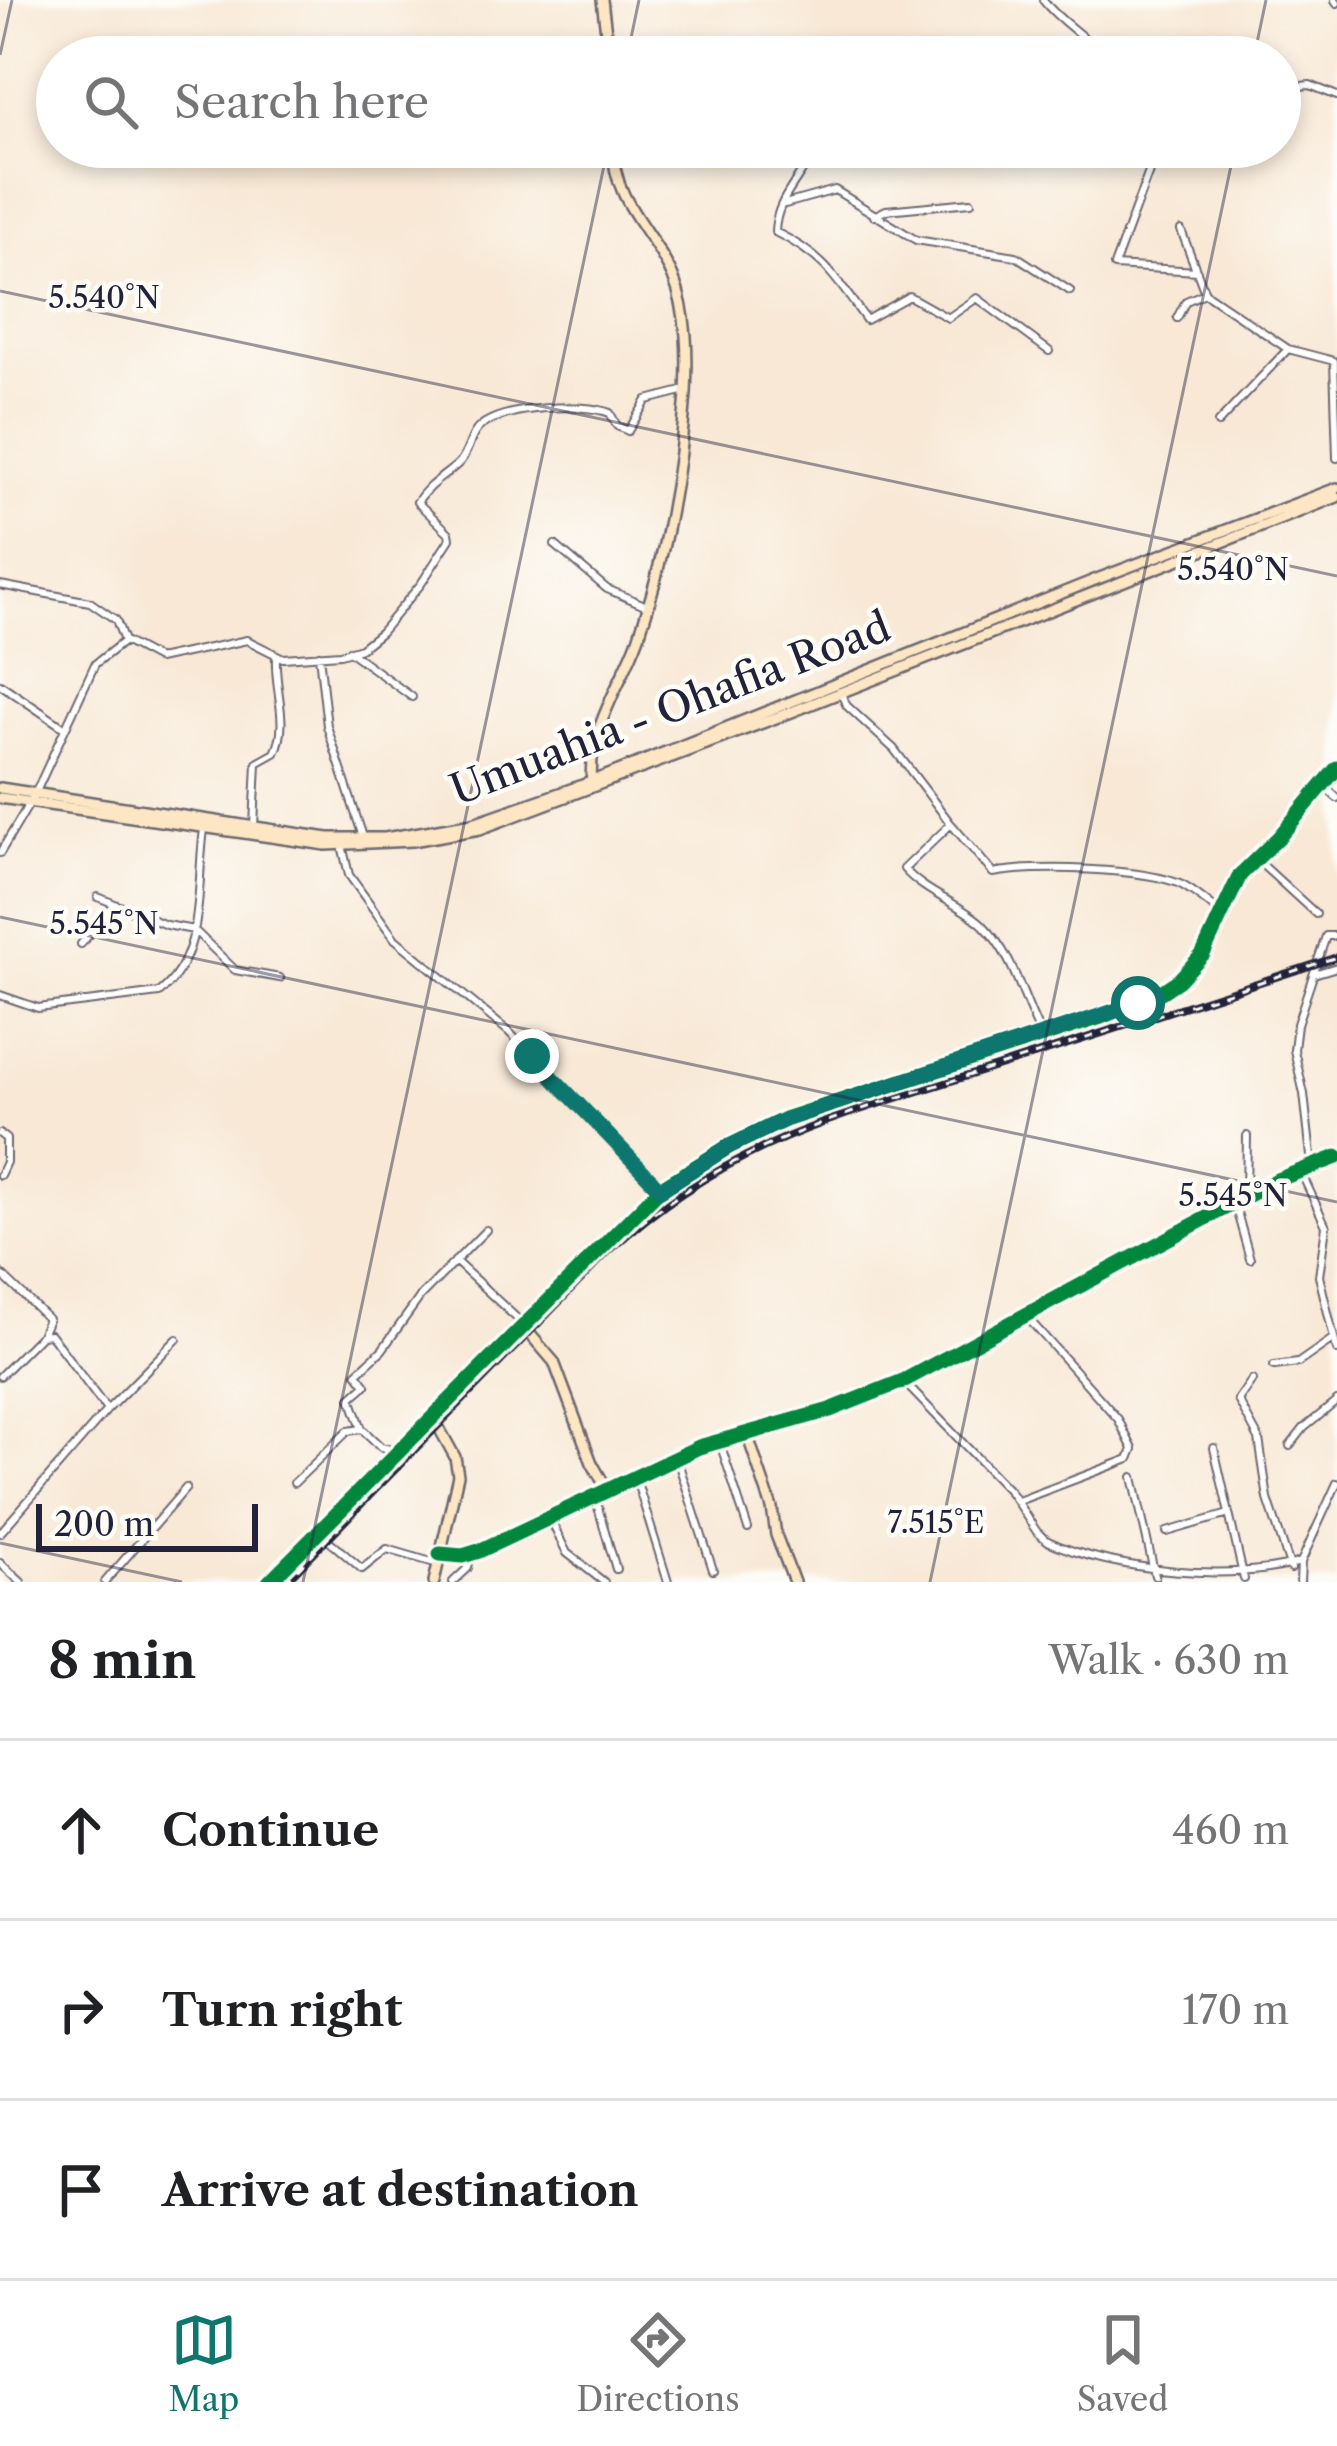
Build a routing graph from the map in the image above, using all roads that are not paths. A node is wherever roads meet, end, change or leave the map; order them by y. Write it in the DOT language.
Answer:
graph roads {
  1 [pos="602,0"];
  2 [pos="1045,0"];
  3 [pos="606,36"];
  4 [pos="1084,36"];
  5 [pos="1301,86"];
  6 [pos="1337,96"];
  7 [pos="617,168"];
  8 [pos="805,168"];
  9 [pos="1151,168"];
  10 [pos="971,202"];
  11 [pos="785,204"];
  12 [pos="874,216"];
  13 [pos="1180,230"];
  14 [pos="1197,271"];
  15 [pos="1070,291"];
  16 [pos="1205,293"];
  17 [pos="1177,318"];
  18 [pos="1288,349"];
  19 [pos="1049,351"];
  20 [pos="1336,358"];
  21 [pos="686,390"];
  22 [pos="1218,423"];
  23 [pos="1337,458"];
  24 [pos="1337,492"];
  25 [pos="1301,505"];
  26 [pos="554,545"];
  27 [pos="0,585"];
  28 [pos="647,606"];
  29 [pos="124,641"];
  30 [pos="349,651"];
  31 [pos="319,655"];
  32 [pos="276,657"];
  33 [pos="0,684"];
  34 [pos="840,692"];
  35 [pos="412,697"];
  36 [pos="63,727"];
  37 [pos="1337,768"];
  38 [pos="592,784"];
  39 [pos="1323,784"];
  40 [pos="0,788"];
  41 [pos="0,798"];
  42 [pos="33,798"];
  43 [pos="1337,798"];
  44 [pos="951,824"];
  45 [pos="254,828"];
  46 [pos="204,830"];
  47 [pos="363,838"];
  48 [pos="342,845"];
  49 [pos="0,854"];
  50 [pos="1255,858"];
  51 [pos="98,898"];
  52 [pos="115,904"];
  53 [pos="1220,913"];
  54 [pos="1316,914"];
  55 [pos="194,931"];
  56 [pos="1337,936"];
  57 [pos="81,944"];
  58 [pos="1337,967"];
  59 [pos="1317,973"];
  60 [pos="280,978"];
  61 [pos="0,995"];
  62 [pos="1041,1035"];
  63 [pos="0,1134"];
  64 [pos="1247,1136"];
  65 [pos="1337,1157"];
  66 [pos="1306,1167"];
  67 [pos="0,1175"];
  68 [pos="661,1190"];
  69 [pos="1246,1199"];
  70 [pos="1235,1205"];
  71 [pos="486,1230"];
  72 [pos="1250,1259"];
  73 [pos="455,1261"];
  74 [pos="0,1273"];
  75 [pos="1327,1312"];
  76 [pos="1337,1314"];
  77 [pos="1026,1316"];
  78 [pos="526,1329"];
  79 [pos="41,1335"];
  80 [pos="1334,1338"];
  81 [pos="177,1339"];
  82 [pos="1337,1350"];
  83 [pos="1274,1366"];
  84 [pos="0,1376"];
  85 [pos="1252,1380"];
  86 [pos="903,1381"];
  87 [pos="1337,1401"];
  88 [pos="107,1409"];
  89 [pos="432,1415"];
  90 [pos="362,1429"];
  91 [pos="746,1431"];
  92 [pos="719,1440"];
  93 [pos="1290,1446"];
  94 [pos="1214,1448"];
  95 [pos="397,1451"];
  96 [pos="676,1456"];
  97 [pos="635,1476"];
  98 [pos="1133,1477"];
  99 [pos="294,1483"];
  100 [pos="1337,1483"];
  101 [pos="186,1488"];
  102 [pos="608,1491"];
  103 [pos="596,1497"];
  104 [pos="1018,1501"];
  105 [pos="1229,1514"];
  106 [pos="549,1517"];
  107 [pos="748,1529"];
  108 [pos="1167,1532"];
  109 [pos="1,1536"];
  110 [pos="327,1539"];
  111 [pos="471,1553"];
  112 [pos="439,1559"];
  113 [pos="1301,1562"];
  114 [pos="0,1563"];
  115 [pos="616,1569"];
  116 [pos="1291,1569"];
  117 [pos="713,1570"];
  118 [pos="1155,1576"];
  119 [pos="1244,1580"];
  120 [pos="21,1582"];
  121 [pos="106,1582"];
  122 [pos="269,1582"];
  123 [pos="434,1582"];
  124 [pos="453,1582"];
  125 [pos="604,1582"];
  126 [pos="668,1582"];
  127 [pos="794,1582"];
  128 [pos="1300,1582"];
  1 -- 3 [label="street"];
  2 -- 4 [label="street"];
  5 -- 6 [label="street"];
  7 -- 21 [label="street"];
  8 -- 11 [label="street"];
  9 -- 14 [label="street"];
  10 -- 12 [label="street"];
  11 -- 12 [label="street"];
  11 -- 19 [label="street"];
  12 -- 15 [label="street"];
  13 -- 14 [label="street"];
  14 -- 16 [label="street"];
  16 -- 17 [label="street"];
  16 -- 18 [label="street"];
  18 -- 20 [label="street"];
  18 -- 22 [label="street"];
  20 -- 23 [label="street"];
  21 -- 28 [label="street"];
  21 -- 30 [label="street"];
  24 -- 25 [label="street, Umuahia - Ohafia Road"];
  25 -- 34 [label="street, Umuahia - Ohafia Road"];
  25 -- 38 [label="street, Umuahia - Ohafia Road"];
  26 -- 28 [label="street"];
  27 -- 29 [label="street"];
  28 -- 38 [label="street"];
  29 -- 32 [label="street"];
  29 -- 36 [label="street"];
  30 -- 31 [label="street"];
  30 -- 35 [label="street"];
  31 -- 32 [label="street"];
  31 -- 47 [label="street"];
  32 -- 45 [label="street"];
  33 -- 36 [label="street"];
  34 -- 38 [label="street, Umuahia - Ohafia Road"];
  34 -- 44 [label="street"];
  36 -- 42 [label="street"];
  37 -- 39 [label="street"];
  38 -- 47 [label="street, Umuahia - Ohafia Road"];
  38 -- 48 [label="street, Umuahia - Ohafia Road"];
  39 -- 43 [label="street"];
  39 -- 50 [label="street"];
  40 -- 42 [label="street, Umuahia - Ohafia Road"];
  41 -- 42 [label="street, Umuahia - Ohafia Road"];
  42 -- 45 [label="street, Umuahia - Ohafia Road"];
  42 -- 46 [label="street, Umuahia - Ohafia Road"];
  42 -- 49 [label="street"];
  44 -- 53 [label="street"];
  44 -- 62 [label="street"];
  45 -- 47 [label="street, Umuahia - Ohafia Road"];
  46 -- 48 [label="street, Umuahia - Ohafia Road"];
  46 -- 55 [label="street"];
  48 -- 68 [label="street"];
  50 -- 53 [label="street"];
  50 -- 54 [label="street"];
  51 -- 52 [label="street"];
  52 -- 55 [label="street"];
  52 -- 57 [label="street"];
  53 -- 62 [label="street"];
  55 -- 60 [label="street"];
  55 -- 61 [label="street"];
  56 -- 59 [label="street"];
  58 -- 59 [label="street"];
  59 -- 66 [label="street"];
  62 -- 68 [label="street"];
  63 -- 67 [label="street"];
  64 -- 69 [label="street"];
  65 -- 66 [label="street"];
  66 -- 69 [label="street"];
  66 -- 75 [label="street"];
  68 -- 78 [label="street"];
  69 -- 70 [label="street"];
  70 -- 72 [label="street"];
  70 -- 77 [label="street"];
  71 -- 73 [label="street"];
  73 -- 78 [label="street"];
  73 -- 90 [label="street"];
  74 -- 79 [label="street"];
  75 -- 76 [label="street"];
  75 -- 80 [label="street"];
  77 -- 86 [label="street"];
  77 -- 104 [label="street"];
  78 -- 89 [label="street"];
  78 -- 102 [label="street"];
  79 -- 84 [label="street"];
  79 -- 88 [label="street"];
  80 -- 82 [label="street"];
  80 -- 83 [label="street"];
  81 -- 88 [label="street"];
  85 -- 116 [label="street"];
  86 -- 91 [label="street"];
  86 -- 104 [label="street"];
  87 -- 93 [label="street"];
  88 -- 109 [label="street"];
  89 -- 95 [label="street"];
  89 -- 112 [label="street"];
  90 -- 95 [label="street"];
  90 -- 99 [label="street"];
  91 -- 92 [label="street"];
  91 -- 127 [label="street"];
  92 -- 96 [label="street"];
  92 -- 107 [label="street"];
  94 -- 105 [label="street"];
  95 -- 122 [label="street"];
  96 -- 97 [label="street"];
  96 -- 117 [label="street"];
  97 -- 102 [label="street"];
  97 -- 126 [label="street"];
  98 -- 118 [label="street"];
  100 -- 113 [label="street"];
  101 -- 121 [label="street"];
  102 -- 103 [label="street"];
  103 -- 106 [label="street"];
  103 -- 115 [label="street"];
  104 -- 118 [label="street"];
  105 -- 108 [label="street"];
  105 -- 119 [label="street"];
  106 -- 111 [label="street"];
  106 -- 125 [label="street"];
  110 -- 112 [label="street"];
  111 -- 112 [label="street"];
  111 -- 124 [label="street"];
  112 -- 123 [label="street"];
  113 -- 116 [label="street"];
  113 -- 128 [label="street"];
  114 -- 120 [label="street"];
  116 -- 119 [label="street"];
  118 -- 119 [label="street"];
}
